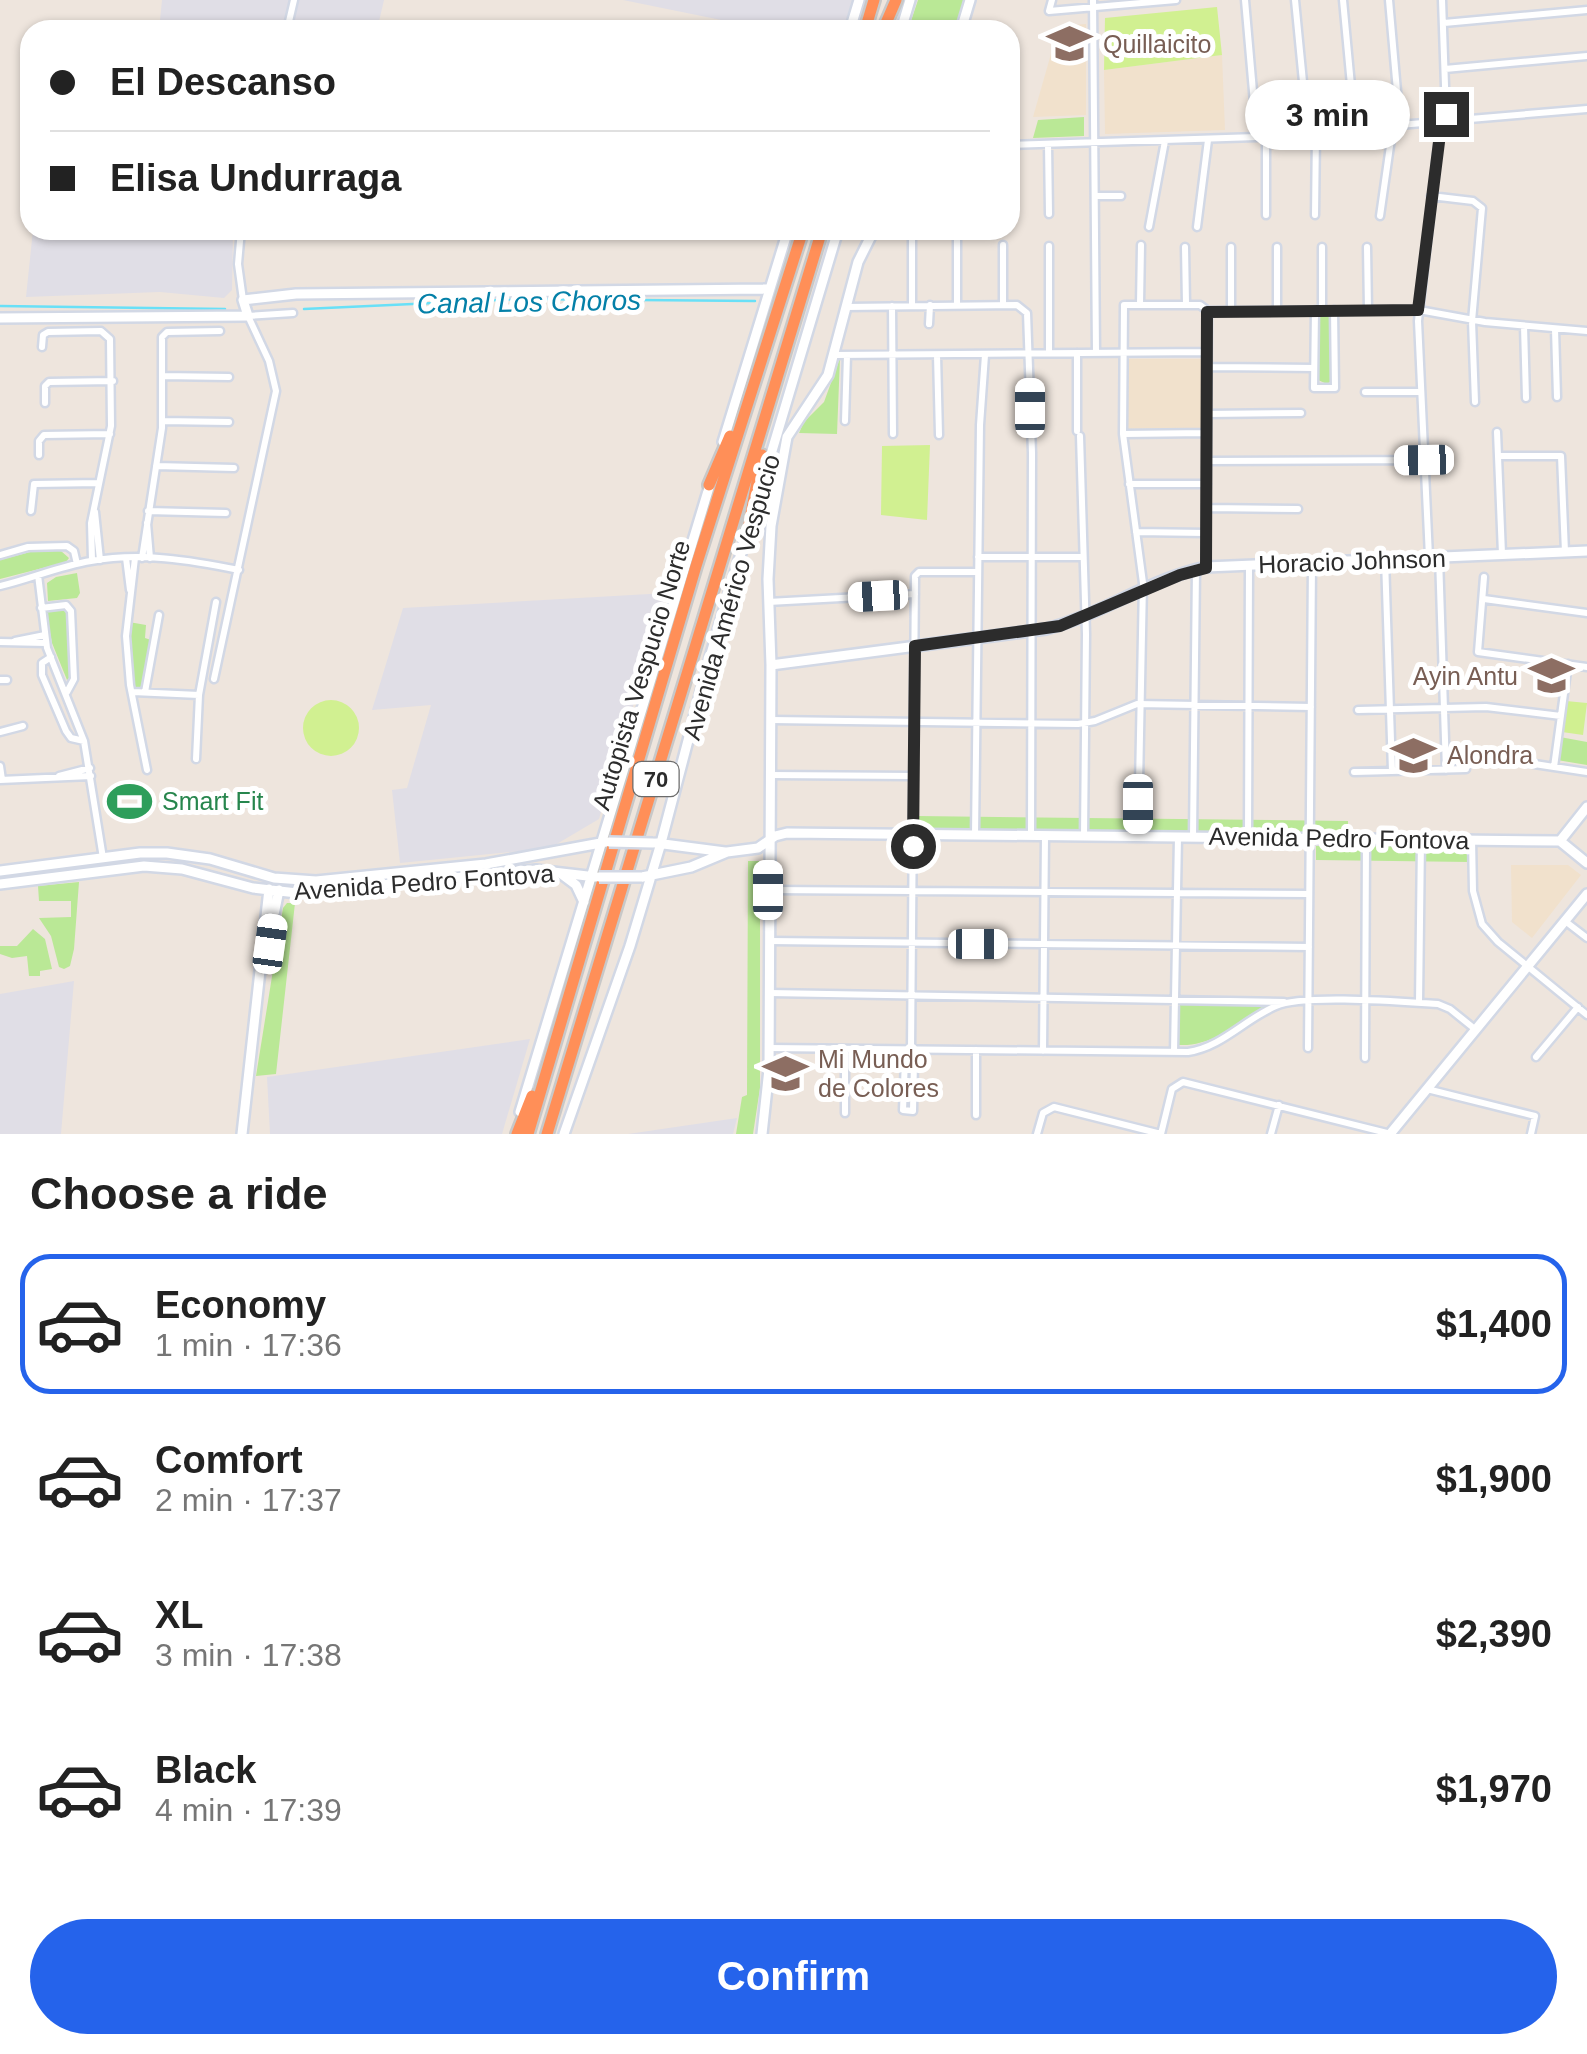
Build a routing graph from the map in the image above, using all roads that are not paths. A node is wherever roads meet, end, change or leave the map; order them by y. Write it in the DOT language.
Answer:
graph roads {
  1 [pos="1052,0"];
  2 [pos="1176,0"];
  3 [pos="1245,0"];
  4 [pos="1295,0"];
  5 [pos="1343,0"];
  6 [pos="1390,0"];
  7 [pos="1442,0"];
  8 [pos="1144,2"];
  9 [pos="1093,4"];
  10 [pos="1587,10"];
  11 [pos="1443,24"];
  12 [pos="1587,56"];
  13 [pos="1445,69"];
  14 [pos="1587,109"];
  15 [pos="1444,121"];
  16 [pos="1396,125"];
  17 [pos="1354,129"];
  18 [pos="1312,132"];
  19 [pos="1262,137"];
  20 [pos="1208,140"];
  21 [pos="1165,141"];
  22 [pos="1095,142"];
  23 [pos="1020,144"];
  24 [pos="1048,144"];
  25 [pos="1094,196"];
  26 [pos="1120,196"];
  27 [pos="1432,196"];
  28 [pos="1048,214"];
  29 [pos="1266,215"];
  30 [pos="1315,215"];
  31 [pos="1380,216"];
  32 [pos="1197,227"];
  33 [pos="1150,228"];
  34 [pos="240,240"];
  35 [pos="785,240"];
  36 [pos="801,240"];
  37 [pos="819,240"];
  38 [pos="835,240"];
  39 [pos="868,240"];
  40 [pos="912,240"];
  41 [pos="957,240"];
  42 [pos="1003,244"];
  43 [pos="1049,246"];
  44 [pos="1141,246"];
  45 [pos="1185,247"];
  46 [pos="1231,247"];
  47 [pos="1276,247"];
  48 [pos="1322,247"];
  49 [pos="1367,248"];
  50 [pos="770,290"];
  51 [pos="243,300"];
  52 [pos="1140,304"];
  53 [pos="1186,304"];
  54 [pos="930,305"];
  55 [pos="957,305"];
  56 [pos="892,306"];
  57 [pos="912,306"];
  58 [pos="1003,306"];
  59 [pos="845,308"];
  60 [pos="1232,310"];
  61 [pos="1277,310"];
  62 [pos="1319,310"];
  63 [pos="1334,310"];
  64 [pos="1368,310"];
  65 [pos="1418,310"];
  66 [pos="1208,311"];
  67 [pos="292,313"];
  68 [pos="248,316"];
  69 [pos="0,318"];
  70 [pos="1472,321"];
  71 [pos="929,324"];
  72 [pos="1524,326"];
  73 [pos="1555,329"];
  74 [pos="220,331"];
  75 [pos="1587,331"];
  76 [pos="42,347"];
  77 [pos="1030,352"];
  78 [pos="1207,352"];
  79 [pos="1049,353"];
  80 [pos="1077,353"];
  81 [pos="1096,353"];
  82 [pos="1123,353"];
  83 [pos="834,355"];
  84 [pos="847,355"];
  85 [pos="894,355"];
  86 [pos="937,355"];
  87 [pos="984,355"];
  88 [pos="764,359"];
  89 [pos="1206,368"];
  90 [pos="1314,368"];
  91 [pos="162,376"];
  92 [pos="229,377"];
  93 [pos="113,381"];
  94 [pos="1366,392"];
  95 [pos="1420,392"];
  96 [pos="1526,398"];
  97 [pos="1557,398"];
  98 [pos="1475,402"];
  99 [pos="44,403"];
  100 [pos="1206,414"];
  101 [pos="1301,414"];
  102 [pos="162,421"];
  103 [pos="845,421"];
  104 [pos="229,422"];
  105 [pos="765,424"];
  106 [pos="1497,432"];
  107 [pos="1207,433"];
  108 [pos="110,434"];
  109 [pos="893,434"];
  110 [pos="1123,434"];
  111 [pos="939,435"];
  112 [pos="40,455"];
  113 [pos="1498,456"];
  114 [pos="1424,460"];
  115 [pos="1207,461"];
  116 [pos="156,466"];
  117 [pos="234,468"];
  118 [pos="98,483"];
  119 [pos="1130,484"];
  120 [pos="1207,484"];
  121 [pos="709,485"];
  122 [pos="1207,508"];
  123 [pos="1298,508"];
  124 [pos="31,511"];
  125 [pos="148,511"];
  126 [pos="226,513"];
  127 [pos="1136,532"];
  128 [pos="1206,533"];
  129 [pos="747,535"];
  130 [pos="1587,551"];
  131 [pos="1564,552"];
  132 [pos="1502,554"];
  133 [pos="0,555"];
  134 [pos="978,556"];
  135 [pos="1032,556"];
  136 [pos="1083,557"];
  137 [pos="1434,557"];
  138 [pos="138,558"];
  139 [pos="1385,559"];
  140 [pos="96,560"];
  141 [pos="1312,562"];
  142 [pos="77,564"];
  143 [pos="1249,565"];
  144 [pos="1201,568"];
  145 [pos="238,570"];
  146 [pos="978,572"];
  147 [pos="38,576"];
  148 [pos="1484,577"];
  149 [pos="0,586"];
  150 [pos="1142,592"];
  151 [pos="915,594"];
  152 [pos="1484,599"];
  153 [pos="216,602"];
  154 [pos="768,602"];
  155 [pos="42,608"];
  156 [pos="1587,614"];
  157 [pos="159,616"];
  158 [pos="1084,617"];
  159 [pos="1032,632"];
  160 [pos="45,639"];
  161 [pos="977,639"];
  162 [pos="14,641"];
  163 [pos="0,642"];
  164 [pos="915,646"];
  165 [pos="51,657"];
  166 [pos="1568,664"];
  167 [pos="771,665"];
  168 [pos="1587,667"];
  169 [pos="214,679"];
  170 [pos="67,692"];
  171 [pos="133,692"];
  172 [pos="146,692"];
  173 [pos="199,695"];
  174 [pos="1140,704"];
  175 [pos="1194,705"];
  176 [pos="1248,706"];
  177 [pos="1310,707"];
  178 [pos="1444,709"];
  179 [pos="1358,710"];
  180 [pos="1390,710"];
  181 [pos="1560,716"];
  182 [pos="771,720"];
  183 [pos="914,722"];
  184 [pos="976,723"];
  185 [pos="1032,724"];
  186 [pos="1085,724"];
  187 [pos="23,726"];
  188 [pos="0,732"];
  189 [pos="84,740"];
  190 [pos="1482,756"];
  191 [pos="196,759"];
  192 [pos="0,766"];
  193 [pos="1554,766"];
  194 [pos="1466,769"];
  195 [pos="148,770"];
  196 [pos="1446,770"];
  197 [pos="1392,771"];
  198 [pos="90,772"];
  199 [pos="1354,772"];
  200 [pos="1587,772"];
  201 [pos="770,775"];
  202 [pos="914,776"];
  203 [pos="58,777"];
  204 [pos="1,780"];
  205 [pos="1587,807"];
  206 [pos="669,817"];
  207 [pos="913,834"];
  208 [pos="975,835"];
  209 [pos="1031,836"];
  210 [pos="1045,836"];
  211 [pos="1084,836"];
  212 [pos="1138,836"];
  213 [pos="1178,837"];
  214 [pos="1193,837"];
  215 [pos="1248,838"];
  216 [pos="1310,838"];
  217 [pos="1366,838"];
  218 [pos="1421,839"];
  219 [pos="1472,839"];
  220 [pos="1560,841"];
  221 [pos="606,842"];
  222 [pos="768,842"];
  223 [pos="657,843"];
  224 [pos="686,845"];
  225 [pos="727,852"];
  226 [pos="103,858"];
  227 [pos="1587,863"];
  228 [pos="226,864"];
  229 [pos="557,871"];
  230 [pos="0,872"];
  231 [pos="596,877"];
  232 [pos="278,878"];
  233 [pos="646,878"];
  234 [pos="220,880"];
  235 [pos="0,884"];
  236 [pos="768,890"];
  237 [pos="273,891"];
  238 [pos="912,891"];
  239 [pos="1045,892"];
  240 [pos="1177,893"];
  241 [pos="1309,894"];
  242 [pos="1587,894"];
  243 [pos="584,902"];
  244 [pos="1565,920"];
  245 [pos="1587,938"];
  246 [pos="768,941"];
  247 [pos="912,943"];
  248 [pos="1044,944"];
  249 [pos="1176,946"];
  250 [pos="1309,947"];
  251 [pos="1529,965"];
  252 [pos="769,993"];
  253 [pos="911,995"];
  254 [pos="1044,997"];
  255 [pos="1175,999"];
  256 [pos="1308,1001"];
  257 [pos="1286,1002"];
  258 [pos="1365,1002"];
  259 [pos="1419,1003"];
  260 [pos="1578,1007"];
  261 [pos="1587,1014"];
  262 [pos="1476,1030"];
  263 [pos="556,1037"];
  264 [pos="768,1048"];
  265 [pos="1308,1048"];
  266 [pos="845,1049"];
  267 [pos="911,1050"];
  268 [pos="976,1050"];
  269 [pos="1043,1051"];
  270 [pos="1174,1052"];
  271 [pos="1536,1057"];
  272 [pos="1364,1058"];
  273 [pos="1427,1089"];
  274 [pos="1279,1105"];
  275 [pos="845,1113"];
  276 [pos="976,1115"];
  277 [pos="242,1134"];
  278 [pos="515,1134"];
  279 [pos="528,1134"];
  280 [pos="546,1134"];
  281 [pos="564,1134"];
  282 [pos="762,1134"];
  283 [pos="1037,1134"];
  284 [pos="1161,1134"];
  285 [pos="1271,1134"];
  286 [pos="1391,1134"];
  287 [pos="1531,1134"];
  1 -- 9 [label="street"];
  2 -- 8 [label="street"];
  3 -- 19 [label="street"];
  4 -- 18 [label="street"];
  5 -- 17 [label="street"];
  6 -- 16 [label="street"];
  7 -- 11 [label="street"];
  8 -- 9 [label="street"];
  9 -- 22 [label="street"];
  10 -- 11 [label="street"];
  11 -- 13 [label="street"];
  12 -- 13 [label="street"];
  13 -- 15 [label="street"];
  14 -- 15 [label="street"];
  15 -- 16 [label="street"];
  15 -- 27 [label="street"];
  16 -- 17 [label="street"];
  16 -- 31 [label="street"];
  17 -- 18 [label="street"];
  18 -- 19 [label="street"];
  18 -- 30 [label="street"];
  19 -- 20 [label="street"];
  19 -- 29 [label="street"];
  20 -- 21 [label="street"];
  20 -- 32 [label="street"];
  21 -- 22 [label="street"];
  21 -- 33 [label="street"];
  22 -- 24 [label="street"];
  22 -- 25 [label="street"];
  23 -- 24 [label="street"];
  24 -- 28 [label="street"];
  25 -- 26 [label="street"];
  25 -- 81 [label="street"];
  27 -- 65 [label="street"];
  27 -- 70 [label="street"];
  34 -- 51 [label="street"];
  35 -- 50 [label="street, Avenida Américo Vespucio"];
  36 -- 88 [label="highway, Autopista Vespucio Norte / 70"];
  37 -- 105 [label="highway, Autopista Vespucio Norte / 70"];
  38 -- 129 [label="street, Avenida Américo Vespucio"];
  39 -- 59 [label="street"];
  40 -- 57 [label="street"];
  41 -- 55 [label="street"];
  42 -- 58 [label="street"];
  43 -- 79 [label="street"];
  44 -- 52 [label="street"];
  45 -- 53 [label="street"];
  46 -- 60 [label="street"];
  47 -- 61 [label="street"];
  48 -- 62 [label="street"];
  49 -- 64 [label="street"];
  50 -- 51 [label="street"];
  50 -- 121 [label="street, Avenida Américo Vespucio"];
  51 -- 68 [label="street"];
  52 -- 53 [label="street"];
  52 -- 82 [label="street"];
  53 -- 66 [label="street"];
  54 -- 55 [label="street"];
  54 -- 57 [label="street"];
  54 -- 71 [label="street"];
  55 -- 58 [label="street"];
  56 -- 57 [label="street"];
  56 -- 59 [label="street"];
  56 -- 85 [label="street"];
  58 -- 77 [label="street"];
  59 -- 83 [label="street"];
  60 -- 61 [label="street"];
  60 -- 66 [label="street"];
  61 -- 62 [label="street"];
  62 -- 63 [label="street"];
  62 -- 90 [label="street"];
  63 -- 64 [label="street"];
  63 -- 90 [label="street"];
  64 -- 65 [label="street"];
  65 -- 70 [label="street"];
  65 -- 95 [label="street"];
  66 -- 78 [label="street"];
  67 -- 68 [label="street"];
  68 -- 69 [label="street"];
  68 -- 145 [label="street"];
  70 -- 72 [label="street"];
  70 -- 98 [label="street"];
  72 -- 73 [label="street"];
  72 -- 96 [label="street"];
  73 -- 75 [label="street"];
  73 -- 97 [label="street"];
  74 -- 91 [label="street"];
  76 -- 93 [label="street"];
  77 -- 79 [label="street"];
  77 -- 87 [label="street"];
  77 -- 135 [label="street"];
  78 -- 82 [label="street"];
  78 -- 89 [label="street"];
  79 -- 80 [label="street"];
  80 -- 81 [label="street"];
  80 -- 136 [label="street"];
  81 -- 82 [label="street"];
  82 -- 110 [label="street"];
  83 -- 84 [label="street"];
  83 -- 154 [label="street"];
  84 -- 85 [label="street"];
  84 -- 103 [label="street"];
  85 -- 86 [label="street"];
  85 -- 109 [label="street"];
  86 -- 87 [label="street"];
  86 -- 111 [label="street"];
  87 -- 134 [label="street"];
  88 -- 121 [label="highway"];
  88 -- 263 [label="highway, Autopista Vespucio Norte / 70"];
  89 -- 90 [label="street"];
  89 -- 100 [label="street"];
  91 -- 92 [label="street"];
  91 -- 102 [label="street"];
  93 -- 99 [label="street"];
  93 -- 108 [label="street"];
  94 -- 95 [label="street"];
  95 -- 114 [label="street"];
  100 -- 101 [label="street"];
  100 -- 107 [label="street"];
  102 -- 104 [label="street"];
  102 -- 116 [label="street"];
  105 -- 129 [label="highway"];
  105 -- 280 [label="highway, Autopista Vespucio Norte / 70"];
  106 -- 113 [label="street"];
  107 -- 110 [label="street"];
  107 -- 115 [label="street"];
  108 -- 112 [label="street"];
  108 -- 118 [label="street"];
  110 -- 119 [label="street"];
  113 -- 131 [label="street"];
  113 -- 132 [label="street"];
  114 -- 115 [label="street"];
  114 -- 137 [label="street"];
  115 -- 120 [label="street"];
  116 -- 117 [label="street"];
  116 -- 125 [label="street"];
  118 -- 124 [label="street"];
  118 -- 140 [label="street"];
  119 -- 120 [label="street"];
  119 -- 127 [label="street"];
  120 -- 122 [label="street"];
  121 -- 221 [label="street, Avenida Américo Vespucio"];
  122 -- 123 [label="street"];
  122 -- 128 [label="street"];
  125 -- 126 [label="street"];
  125 -- 138 [label="street"];
  127 -- 128 [label="street"];
  127 -- 150 [label="street"];
  128 -- 144 [label="street"];
  129 -- 206 [label="street, Avenida Américo Vespucio"];
  130 -- 131 [label="street, Horacio Johnson"];
  131 -- 132 [label="street, Horacio Johnson"];
  132 -- 137 [label="street, Horacio Johnson"];
  133 -- 142 [label="street"];
  134 -- 135 [label="street"];
  134 -- 146 [label="street"];
  135 -- 136 [label="street"];
  135 -- 159 [label="street"];
  136 -- 158 [label="street"];
  137 -- 139 [label="street, Horacio Johnson"];
  137 -- 178 [label="street"];
  138 -- 140 [label="street"];
  138 -- 145 [label="street"];
  138 -- 171 [label="street"];
  139 -- 141 [label="street, Horacio Johnson"];
  139 -- 180 [label="street"];
  140 -- 142 [label="street"];
  141 -- 143 [label="street, Horacio Johnson"];
  141 -- 177 [label="street"];
  142 -- 147 [label="street"];
  143 -- 144 [label="street, Horacio Johnson"];
  143 -- 176 [label="street"];
  144 -- 150 [label="street, Horacio Johnson"];
  144 -- 175 [label="street"];
  145 -- 169 [label="street"];
  146 -- 151 [label="street"];
  146 -- 161 [label="street"];
  147 -- 149 [label="street"];
  147 -- 155 [label="street"];
  148 -- 152 [label="street"];
  150 -- 158 [label="street, Horacio Johnson"];
  150 -- 174 [label="street"];
  151 -- 154 [label="street"];
  151 -- 164 [label="street"];
  152 -- 156 [label="street"];
  152 -- 166 [label="street"];
  153 -- 173 [label="street"];
  154 -- 167 [label="street"];
  155 -- 160 [label="street"];
  155 -- 170 [label="street"];
  157 -- 172 [label="street"];
  158 -- 159 [label="street, Horacio Johnson"];
  158 -- 186 [label="street"];
  159 -- 161 [label="street, Horacio Johnson"];
  159 -- 185 [label="street"];
  160 -- 162 [label="street"];
  160 -- 162 [label="street"];
  160 -- 165 [label="street"];
  161 -- 164 [label="street, Horacio Johnson"];
  161 -- 184 [label="street"];
  162 -- 163 [label="street"];
  164 -- 167 [label="street, Horacio Johnson"];
  164 -- 183 [label="street"];
  165 -- 170 [label="street"];
  165 -- 189 [label="street"];
  166 -- 168 [label="street"];
  166 -- 181 [label="street"];
  167 -- 182 [label="street"];
  170 -- 189 [label="street"];
  171 -- 172 [label="street"];
  171 -- 195 [label="street"];
  172 -- 173 [label="street"];
  173 -- 191 [label="street"];
  174 -- 175 [label="street"];
  174 -- 186 [label="street"];
  174 -- 212 [label="street"];
  175 -- 176 [label="street"];
  175 -- 214 [label="street"];
  176 -- 177 [label="street"];
  176 -- 215 [label="street"];
  177 -- 216 [label="street"];
  178 -- 180 [label="street"];
  178 -- 181 [label="street"];
  178 -- 196 [label="street"];
  179 -- 180 [label="street"];
  180 -- 197 [label="street"];
  181 -- 193 [label="street"];
  182 -- 183 [label="street"];
  182 -- 201 [label="street"];
  183 -- 184 [label="street"];
  183 -- 202 [label="street"];
  184 -- 185 [label="street"];
  184 -- 208 [label="street"];
  185 -- 186 [label="street"];
  185 -- 209 [label="street"];
  186 -- 211 [label="street"];
  187 -- 188 [label="street"];
  189 -- 198 [label="street"];
  190 -- 193 [label="street"];
  192 -- 204 [label="street"];
  193 -- 200 [label="street"];
  194 -- 196 [label="street"];
  196 -- 197 [label="street"];
  197 -- 199 [label="street"];
  198 -- 203 [label="street"];
  198 -- 203 [label="street"];
  198 -- 226 [label="street"];
  201 -- 202 [label="street"];
  201 -- 222 [label="street"];
  202 -- 207 [label="street"];
  203 -- 204 [label="street"];
  205 -- 220 [label="street"];
  206 -- 223 [label="street, Avenida Américo Vespucio"];
  206 -- 224 [label="street"];
  207 -- 208 [label="street, Avenida Pedro Fontova"];
  207 -- 222 [label="street, Avenida Pedro Fontova"];
  207 -- 238 [label="street"];
  208 -- 209 [label="street, Avenida Pedro Fontova"];
  209 -- 210 [label="street, Avenida Pedro Fontova"];
  210 -- 211 [label="street, Avenida Pedro Fontova"];
  210 -- 239 [label="street"];
  211 -- 212 [label="street, Avenida Pedro Fontova"];
  212 -- 213 [label="street, Avenida Pedro Fontova"];
  213 -- 214 [label="street, Avenida Pedro Fontova"];
  213 -- 240 [label="street"];
  214 -- 215 [label="street, Avenida Pedro Fontova"];
  215 -- 216 [label="street, Avenida Pedro Fontova"];
  216 -- 217 [label="street, Avenida Pedro Fontova"];
  216 -- 241 [label="street"];
  217 -- 218 [label="street, Avenida Pedro Fontova"];
  217 -- 258 [label="street"];
  218 -- 219 [label="street, Avenida Pedro Fontova"];
  218 -- 259 [label="street"];
  219 -- 220 [label="street, Avenida Pedro Fontova"];
  219 -- 251 [label="street"];
  220 -- 227 [label="street"];
  221 -- 223 [label="street, Avenida Pedro Fontova, bridge"];
  221 -- 231 [label="street, Avenida Américo Vespucio"];
  221 -- 232 [label="street, Avenida Pedro Fontova"];
  222 -- 225 [label="street, Avenida Pedro Fontova"];
  222 -- 236 [label="street"];
  223 -- 224 [label="street, Avenida Pedro Fontova"];
  223 -- 233 [label="street, Avenida Américo Vespucio"];
  224 -- 225 [label="street, Avenida Pedro Fontova"];
  225 -- 233 [label="street, Avenida Pedro Fontova"];
  226 -- 228 [label="street, Avenida Pedro Fontova"];
  226 -- 230 [label="street, Avenida Pedro Fontova"];
  228 -- 232 [label="street, Avenida Pedro Fontova"];
  228 -- 234 [label="street"];
  229 -- 231 [label="street, Avenida Pedro Fontova"];
  229 -- 237 [label="street, Avenida Pedro Fontova"];
  229 -- 243 [label="street"];
  231 -- 233 [label="street, Avenida Pedro Fontova, bridge"];
  231 -- 243 [label="street, Avenida Américo Vespucio"];
  232 -- 237 [label="street"];
  233 -- 281 [label="street, Avenida Américo Vespucio"];
  234 -- 235 [label="street, Avenida Pedro Fontova"];
  234 -- 237 [label="street, Avenida Pedro Fontova"];
  236 -- 238 [label="street"];
  236 -- 246 [label="street"];
  237 -- 277 [label="street"];
  238 -- 239 [label="street"];
  238 -- 247 [label="street"];
  239 -- 240 [label="street"];
  239 -- 248 [label="street"];
  240 -- 241 [label="street"];
  240 -- 249 [label="street"];
  241 -- 250 [label="street"];
  242 -- 244 [label="street"];
  243 -- 278 [label="street, Avenida Américo Vespucio"];
  244 -- 245 [label="street"];
  244 -- 251 [label="street"];
  246 -- 247 [label="street"];
  246 -- 252 [label="street"];
  247 -- 248 [label="street"];
  247 -- 253 [label="street"];
  248 -- 249 [label="street"];
  248 -- 254 [label="street"];
  249 -- 250 [label="street"];
  249 -- 255 [label="street"];
  250 -- 256 [label="street"];
  251 -- 260 [label="street"];
  251 -- 262 [label="street"];
  252 -- 253 [label="street"];
  252 -- 264 [label="street"];
  253 -- 254 [label="street"];
  253 -- 267 [label="street"];
  254 -- 255 [label="street"];
  254 -- 269 [label="street"];
  255 -- 257 [label="street"];
  255 -- 270 [label="street"];
  256 -- 257 [label="street"];
  256 -- 258 [label="street"];
  256 -- 265 [label="street"];
  257 -- 270 [label="street"];
  258 -- 259 [label="street"];
  258 -- 272 [label="street"];
  259 -- 262 [label="street"];
  260 -- 261 [label="street"];
  260 -- 271 [label="street"];
  262 -- 273 [label="street"];
  263 -- 278 [label="highway"];
  263 -- 279 [label="highway, Autopista Vespucio Norte / 70"];
  264 -- 266 [label="street"];
  264 -- 282 [label="street"];
  266 -- 267 [label="street"];
  266 -- 275 [label="street"];
  267 -- 267 [label="street"];
  267 -- 268 [label="street"];
  268 -- 269 [label="street"];
  268 -- 276 [label="street"];
  269 -- 270 [label="street"];
  273 -- 286 [label="street"];
  273 -- 287 [label="street"];
  274 -- 284 [label="street"];
  274 -- 285 [label="street"];
  274 -- 286 [label="street"];
  283 -- 284 [label="street"];
}
